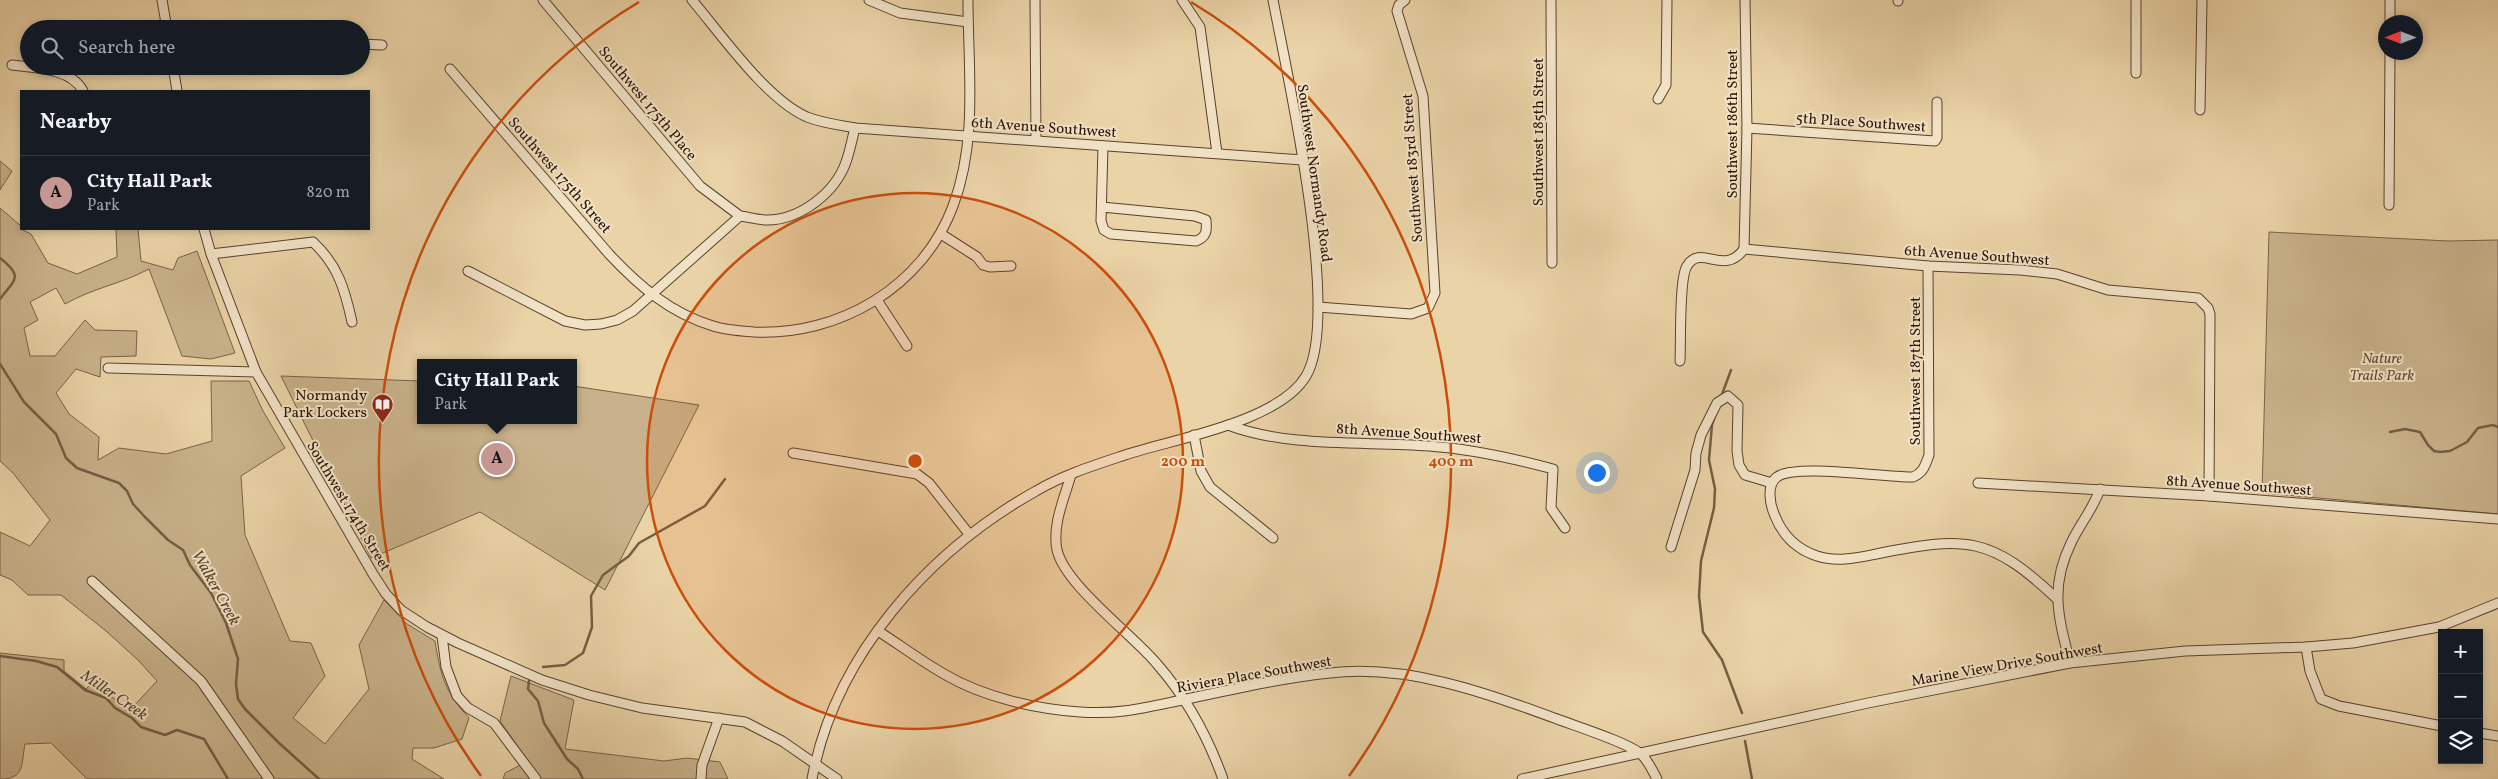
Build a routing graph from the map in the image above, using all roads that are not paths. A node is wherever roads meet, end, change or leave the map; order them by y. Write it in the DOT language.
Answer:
graph roads {
  1 [pos="162,0"];
  2 [pos="543,0"];
  3 [pos="692,0"];
  4 [pos="869,0"];
  5 [pos="968,0"];
  6 [pos="1036,0"];
  7 [pos="1182,0"];
  8 [pos="1273,0"];
  9 [pos="1405,0"];
  10 [pos="1551,0"];
  11 [pos="1667,0"];
  12 [pos="1745,0"];
  13 [pos="2136,0"];
  14 [pos="2202,0"];
  15 [pos="2390,0"];
  16 [pos="2390,15"];
  17 [pos="165,20"];
  18 [pos="968,22"];
  19 [pos="370,44"];
  20 [pos="382,44"];
  21 [pos="2390,60"];
  22 [pos="12,66"];
  23 [pos="20,67"];
  24 [pos="450,69"];
  25 [pos="2136,73"];
  26 [pos="63,75"];
  27 [pos="174,75"];
  28 [pos="82,90"];
  29 [pos="176,90"];
  30 [pos="1658,99"];
  31 [pos="1937,102"];
  32 [pos="2200,110"];
  33 [pos="855,128"];
  34 [pos="1747,128"];
  35 [pos="970,136"];
  36 [pos="1036,140"];
  37 [pos="1103,146"];
  38 [pos="1217,153"];
  39 [pos="1302,160"];
  40 [pos="2389,205"];
  41 [pos="1102,207"];
  42 [pos="740,216"];
  43 [pos="204,230"];
  44 [pos="941,234"];
  45 [pos="1744,249"];
  46 [pos="211,254"];
  47 [pos="1552,264"];
  48 [pos="1011,266"];
  49 [pos="1928,266"];
  50 [pos="468,271"];
  51 [pos="652,296"];
  52 [pos="877,300"];
  53 [pos="1318,307"];
  54 [pos="352,322"];
  55 [pos="907,346"];
  56 [pos="1680,361"];
  57 [pos="108,368"];
  58 [pos="256,372"];
  59 [pos="1228,425"];
  60 [pos="1194,435"];
  61 [pos="793,453"];
  62 [pos="1071,475"];
  63 [pos="1772,483"];
  64 [pos="1978,483"];
  65 [pos="2100,489"];
  66 [pos="2209,496"];
  67 [pos="2498,519"];
  68 [pos="1565,528"];
  69 [pos="969,534"];
  70 [pos="1273,538"];
  71 [pos="1671,548"];
  72 [pos="92,581"];
  73 [pos="2056,598"];
  74 [pos="2498,603"];
  75 [pos="878,631"];
  76 [pos="442,636"];
  77 [pos="2306,647"];
  78 [pos="2070,663"];
  79 [pos="1184,700"];
  80 [pos="719,718"];
  81 [pos="2438,725"];
  82 [pos="2483,734"];
  83 [pos="2498,736"];
  84 [pos="1640,753"];
  85 [pos="815,765"];
  86 [pos="269,779"];
  87 [pos="536,779"];
  88 [pos="701,779"];
  89 [pos="812,779"];
  90 [pos="837,779"];
  91 [pos="1223,779"];
  92 [pos="1522,779"];
  93 [pos="1657,779"];
  1 -- 17 [label="street"];
  2 -- 42 [label="street, Southwest 175th Place"];
  3 -- 33 [label="street, 6th Avenue Southwest"];
  4 -- 18 [label="street"];
  5 -- 18 [label="street, Southwest 175th Street"];
  6 -- 36 [label="street"];
  7 -- 38 [label="street"];
  8 -- 39 [label="street, Southwest Normandy Road"];
  9 -- 53 [label="street, Southwest 183rd Street"];
  10 -- 47 [label="street, Southwest 185th Street"];
  11 -- 30 [label="street"];
  12 -- 34 [label="street, Southwest 186th Street"];
  13 -- 25 [label="street"];
  14 -- 32 [label="street"];
  15 -- 16 [label="street"];
  18 -- 35 [label="street, Southwest 175th Street"];
  19 -- 20 [label="street"];
  21 -- 40 [label="street"];
  22 -- 23 [label="street"];
  24 -- 51 [label="street, Southwest 175th Street"];
  26 -- 28 [label="street"];
  27 -- 29 [label="street"];
  31 -- 34 [label="street, 5th Place Southwest"];
  33 -- 35 [label="street, 6th Avenue Southwest"];
  33 -- 42 [label="street"];
  34 -- 45 [label="street, Southwest 186th Street"];
  35 -- 36 [label="street, 6th Avenue Southwest"];
  35 -- 44 [label="street, Southwest 175th Street"];
  36 -- 37 [label="street, 6th Avenue Southwest"];
  37 -- 38 [label="street, 6th Avenue Southwest"];
  37 -- 41 [label="street"];
  38 -- 39 [label="street, 6th Avenue Southwest"];
  39 -- 53 [label="street, Southwest Normandy Road"];
  41 -- 41 [label="street"];
  42 -- 51 [label="street"];
  43 -- 46 [label="street, Southwest 174th Street"];
  44 -- 48 [label="street"];
  44 -- 52 [label="street, Southwest 175th Street"];
  45 -- 49 [label="street, 6th Avenue Southwest"];
  45 -- 56 [label="street"];
  46 -- 54 [label="street"];
  46 -- 58 [label="street, Southwest 174th Street"];
  49 -- 63 [label="street, Southwest 187th Street"];
  49 -- 66 [label="street, 6th Avenue Southwest"];
  50 -- 51 [label="street"];
  51 -- 52 [label="street, Southwest 175th Street"];
  52 -- 55 [label="street"];
  53 -- 59 [label="street, Southwest Normandy Road"];
  57 -- 58 [label="street"];
  58 -- 76 [label="street, Southwest 174th Street"];
  59 -- 60 [label="street, Southwest Normandy Road"];
  59 -- 68 [label="street, 8th Avenue Southwest"];
  60 -- 62 [label="street, Southwest Normandy Road"];
  60 -- 70 [label="street"];
  61 -- 69 [label="street"];
  62 -- 69 [label="street, Southwest Normandy Road"];
  62 -- 79 [label="street"];
  63 -- 71 [label="street"];
  63 -- 73 [label="street"];
  64 -- 65 [label="street, 8th Avenue Southwest"];
  65 -- 66 [label="street, 8th Avenue Southwest"];
  65 -- 73 [label="street"];
  66 -- 67 [label="street, 8th Avenue Southwest"];
  69 -- 75 [label="street, Southwest Normandy Road"];
  72 -- 86 [label="street"];
  73 -- 78 [label="street"];
  74 -- 77 [label="street, Marine View Drive Southwest"];
  75 -- 79 [label="street, Riviera Place Southwest"];
  75 -- 85 [label="street, Southwest Normandy Road"];
  76 -- 80 [label="street"];
  76 -- 87 [label="street"];
  77 -- 78 [label="street, Marine View Drive Southwest"];
  77 -- 81 [label="street"];
  78 -- 84 [label="street, Marine View Drive Southwest"];
  79 -- 84 [label="street, Riviera Place Southwest"];
  79 -- 91 [label="street"];
  80 -- 85 [label="street"];
  80 -- 88 [label="street"];
  82 -- 83 [label="street"];
  84 -- 92 [label="street, Marine View Drive Southwest"];
  84 -- 93 [label="street"];
  85 -- 89 [label="street, Southwest Normandy Road"];
  85 -- 90 [label="street"];
}
